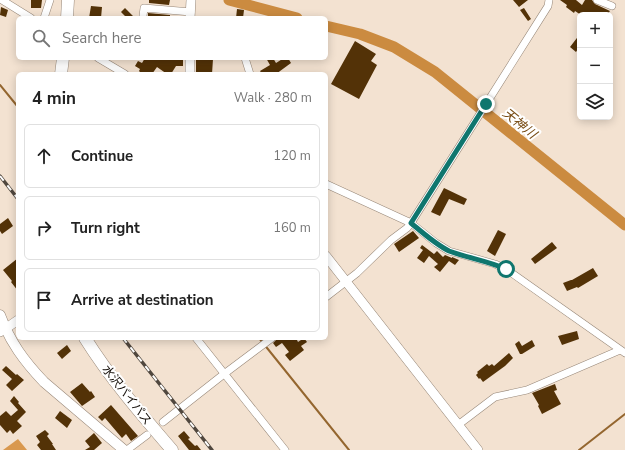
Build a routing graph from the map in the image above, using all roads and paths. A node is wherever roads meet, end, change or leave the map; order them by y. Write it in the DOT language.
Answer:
graph roads {
  1 [pos="2,0"];
  2 [pos="50,0"];
  3 [pos="68,0"];
  4 [pos="191,0"];
  5 [pos="549,0"];
  6 [pos="597,0"];
  7 [pos="612,6"];
  8 [pos="190,15"];
  9 [pos="28,16"];
  10 [pos="45,16"];
  11 [pos="67,16"];
  12 [pos="143,16"];
  13 [pos="63,60"];
  14 [pos="101,60"];
  15 [pos="190,60"];
  16 [pos="246,60"];
  17 [pos="61,72"];
  18 [pos="122,72"];
  19 [pos="190,72"];
  20 [pos="249,72"];
  21 [pos="328,185"];
  22 [pos="411,223"];
  23 [pos="328,259"];
  24 [pos="346,282"];
  25 [pos="328,296"];
  26 [pos="0,315"];
  27 [pos="16,321"];
  28 [pos="3,331"];
  29 [pos="86,340"];
  30 [pos="198,340"];
  31 [pos="269,340"];
  32 [pos="623,352"];
  33 [pos="224,374"];
  34 [pos="163,422"];
  35 [pos="458,425"];
  36 [pos="147,435"];
  37 [pos="124,450"];
  38 [pos="127,450"];
  39 [pos="172,450"];
  40 [pos="285,450"];
  41 [pos="478,450"];
  1 -- 9 [label="street"];
  2 -- 10 [label="street"];
  3 -- 11 [label="highway"];
  4 -- 8 [label="street"];
  5 -- 22 [label="street"];
  6 -- 7 [label="street"];
  8 -- 12 [label="street"];
  13 -- 17 [label="highway"];
  14 -- 18 [label="street"];
  15 -- 19 [label="street"];
  16 -- 20 [label="street"];
  21 -- 22 [label="street"];
  22 -- 24 [label="street"];
  22 -- 32 [label="street"];
  23 -- 24 [label="street"];
  24 -- 25 [label="street"];
  24 -- 35 [label="street"];
  26 -- 28 [label="main road"];
  27 -- 28 [label="street"];
  28 -- 37 [label="main road"];
  29 -- 39 [label="highway, 水沢バイパス"];
  30 -- 33 [label="street"];
  31 -- 33 [label="street"];
  32 -- 35 [label="street"];
  33 -- 34 [label="street"];
  33 -- 40 [label="street"];
  35 -- 41 [label="street"];
  36 -- 38 [label="street"];
}
